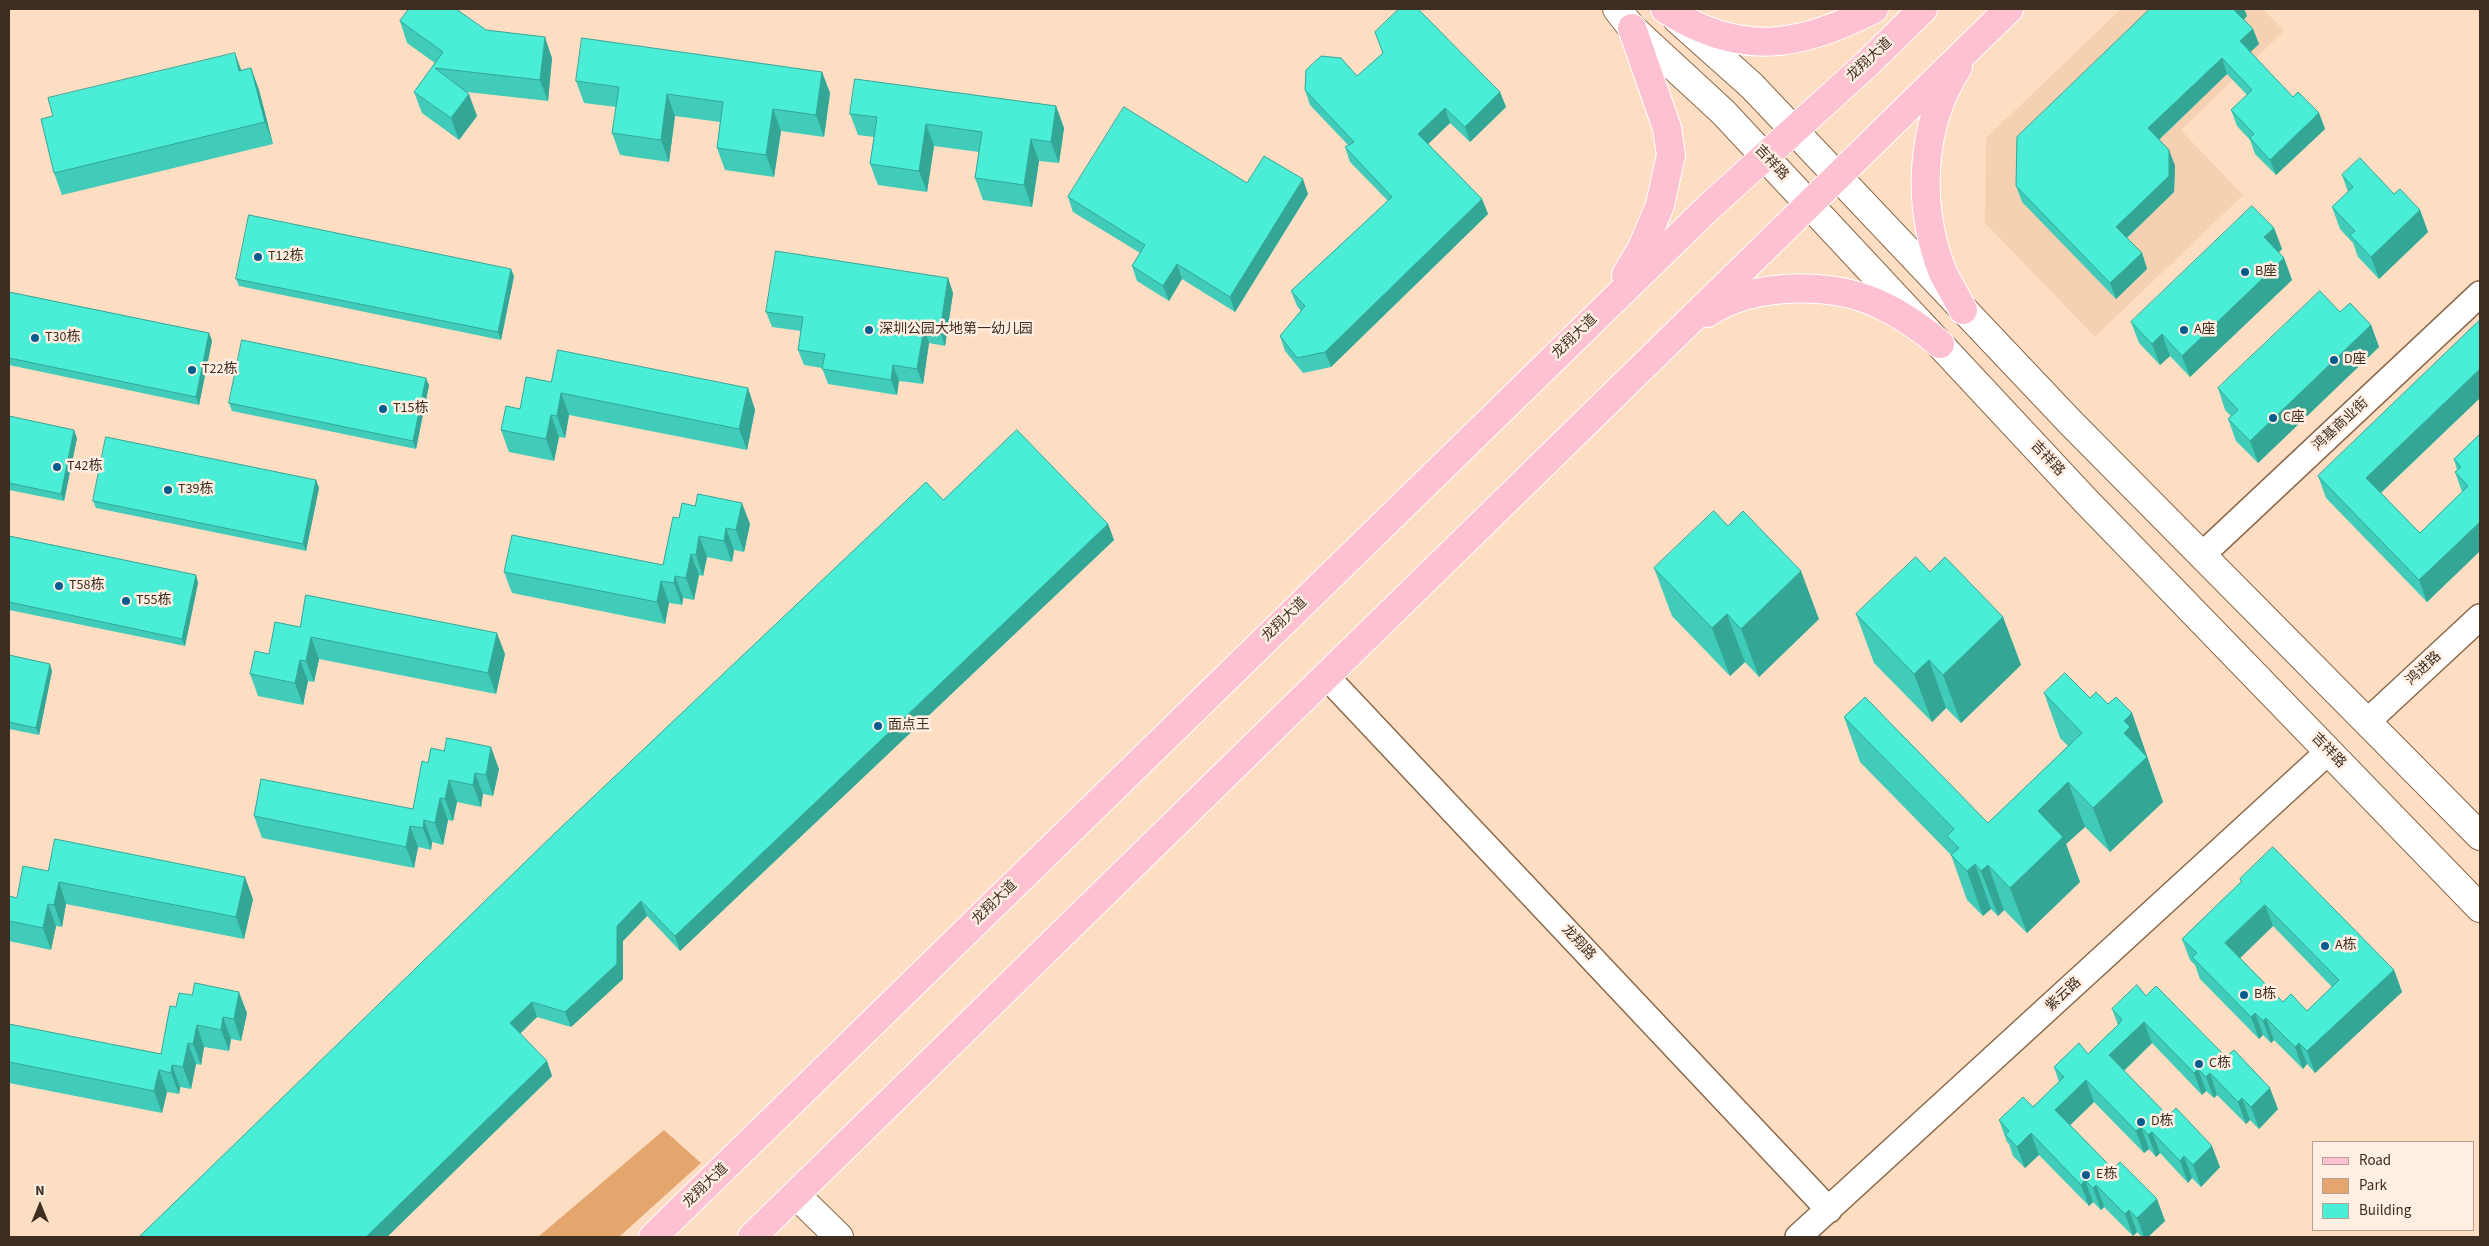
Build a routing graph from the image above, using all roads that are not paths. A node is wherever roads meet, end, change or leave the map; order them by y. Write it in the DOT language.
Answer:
graph roads {
  1 [pos="1665,9"];
  2 [pos="1874,9"];
  3 [pos="1923,9"];
  4 [pos="2009,9"];
  5 [pos="1624,18"];
  6 [pos="1975,42"];
  7 [pos="1793,130"];
  8 [pos="1764,156"];
  9 [pos="1837,176"];
  10 [pos="1809,204"];
  11 [pos="2480,294"];
  12 [pos="1608,304"];
  13 [pos="1963,310"];
  14 [pos="1940,344"];
  15 [pos="1655,354"];
  16 [pos="2202,555"];
  17 [pos="2480,616"];
  18 [pos="1326,676"];
  19 [pos="2368,721"];
  20 [pos="2329,752"];
  21 [pos="2480,836"];
  22 [pos="2480,908"];
  23 [pos="796,1195"];
  24 [pos="1829,1210"];
  25 [pos="653,1237"];
  26 [pos="752,1237"];
  27 [pos="839,1237"];
  28 [pos="1798,1237"];
  1 -- 2 [label="main road"];
  1 -- 7 [label="main road"];
  3 -- 7 [label="main road, 龙翔大道"];
  4 -- 6 [label="main road"];
  5 -- 8 [label="main road, 吉祥路"];
  5 -- 12 [label="main road"];
  6 -- 9 [label="main road"];
  6 -- 13 [label="main road"];
  7 -- 8 [label="main road, 龙翔大道"];
  7 -- 9 [label="main road"];
  8 -- 10 [label="main road, 吉祥路"];
  8 -- 12 [label="main road, 龙翔大道"];
  9 -- 10 [label="main road"];
  9 -- 13 [label="main road"];
  10 -- 14 [label="main road, 吉祥路"];
  10 -- 15 [label="main road"];
  11 -- 16 [label="street, 鸿基商业街"];
  12 -- 25 [label="main road, 龙翔大道"];
  13 -- 16 [label="main road"];
  14 -- 15 [label="main road"];
  14 -- 20 [label="main road, 吉祥路"];
  15 -- 18 [label="main road"];
  16 -- 19 [label="main road"];
  17 -- 19 [label="street, 鸿进路"];
  18 -- 23 [label="main road"];
  18 -- 24 [label="street, 龙翔路"];
  19 -- 21 [label="main road"];
  20 -- 22 [label="main road, 吉祥路"];
  20 -- 24 [label="street, 紫云路"];
  23 -- 26 [label="main road"];
  23 -- 27 [label="main road"];
  24 -- 28 [label="street, 紫云路"];
}
